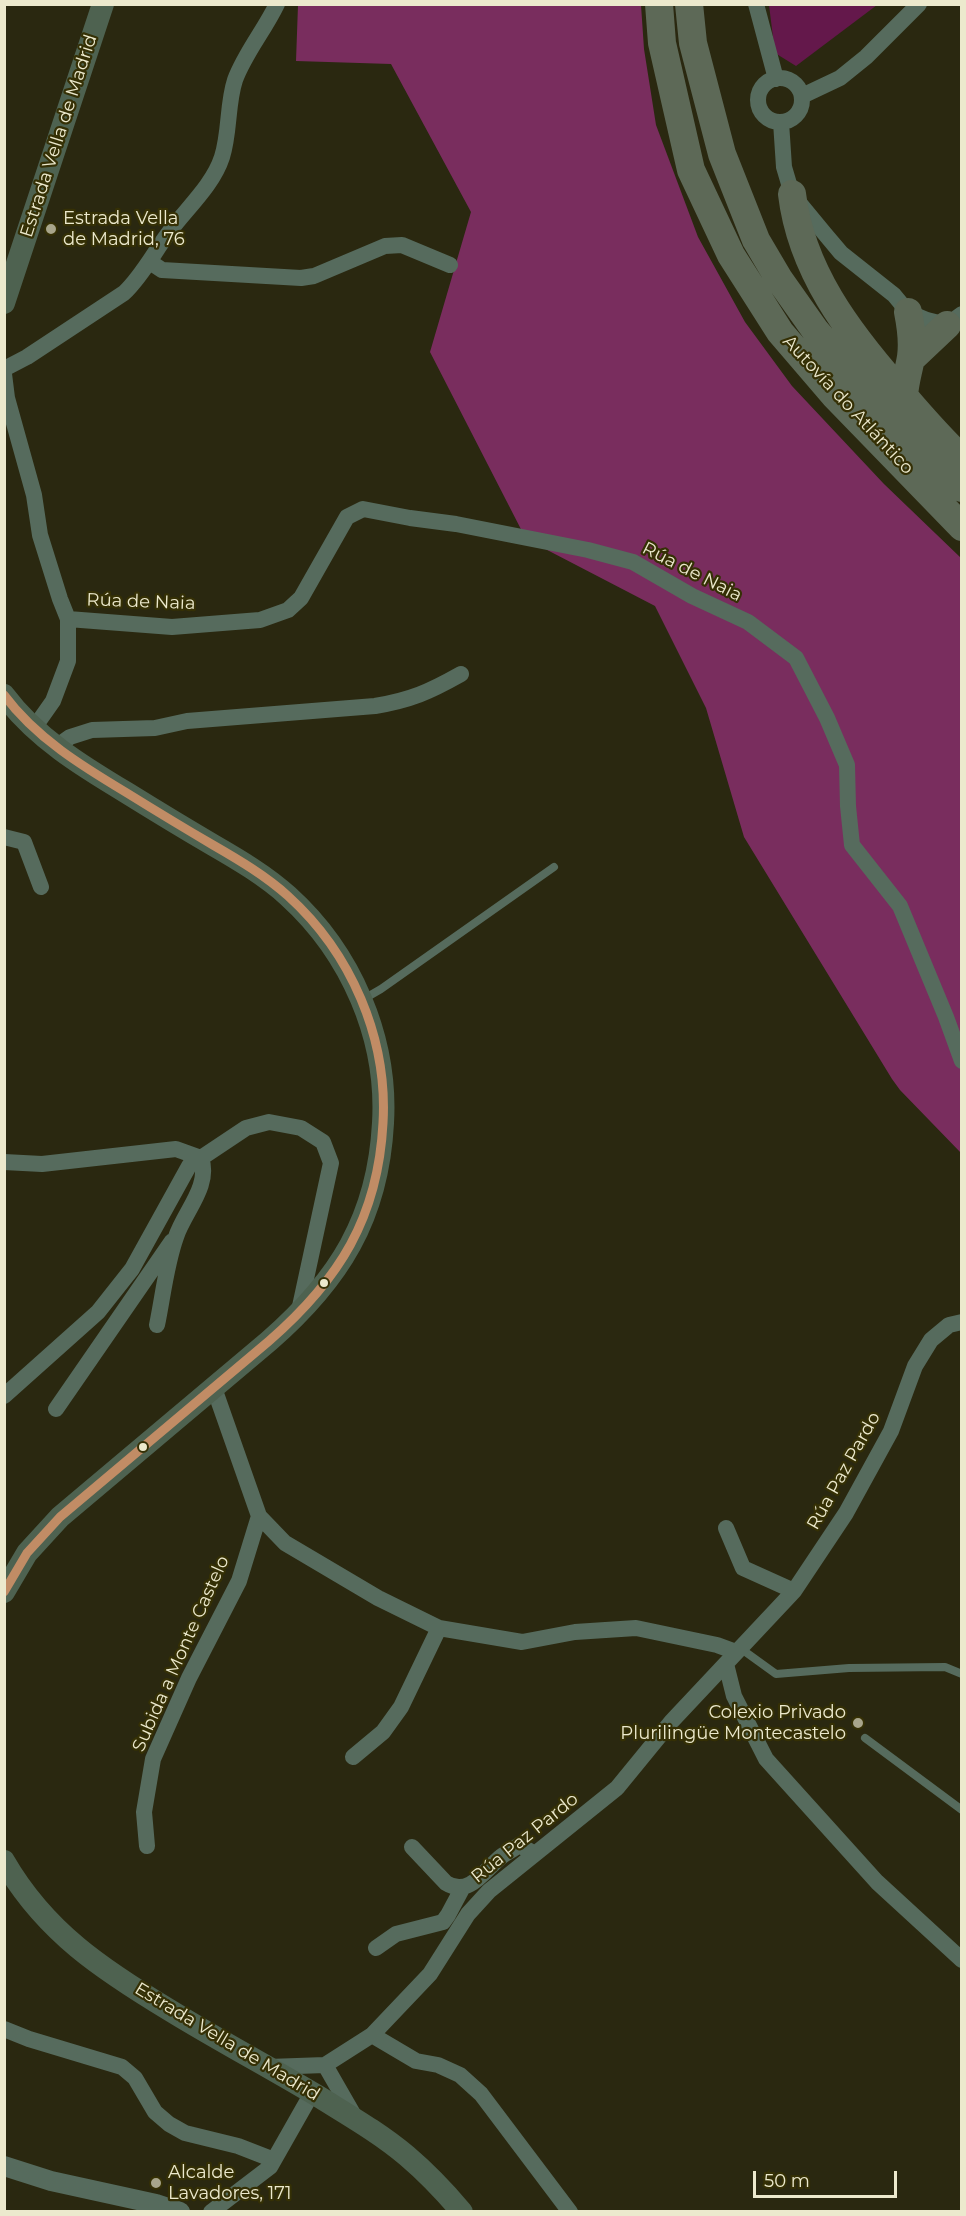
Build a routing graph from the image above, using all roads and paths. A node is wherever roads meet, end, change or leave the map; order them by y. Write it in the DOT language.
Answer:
graph roads {
  1 [pos="103,4"];
  2 [pos="277,4"];
  3 [pos="659,4"];
  4 [pos="689,4"];
  5 [pos="756,4"];
  6 [pos="919,4"];
  7 [pos="776,79"];
  8 [pos="802,96"];
  9 [pos="781,122"];
  10 [pos="792,194"];
  11 [pos="150,262"];
  12 [pos="450,265"];
  13 [pos="4,303"];
  14 [pos="908,312"];
  15 [pos="954,319"];
  16 [pos="911,359"];
  17 [pos="4,369"];
  18 [pos="4,374"];
  19 [pos="904,396"];
  20 [pos="962,459"];
  21 [pos="962,488"];
  22 [pos="962,527"];
  23 [pos="68,619"];
  24 [pos="461,674"];
  25 [pos="7,702"];
  26 [pos="34,728"];
  27 [pos="56,747"];
  28 [pos="4,837"];
  29 [pos="554,867"];
  30 [pos="40,887"];
  31 [pos="362,1000"];
  32 [pos="962,1061"];
  33 [pos="201,1158"];
  34 [pos="4,1162"];
  35 [pos="176,1236"];
  36 [pos="298,1315"];
  37 [pos="962,1322"];
  38 [pos="157,1325"];
  39 [pos="214,1388"];
  40 [pos="4,1396"];
  41 [pos="56,1409"];
  42 [pos="259,1516"];
  43 [pos="726,1528"];
  44 [pos="794,1591"];
  45 [pos="4,1592"];
  46 [pos="439,1628"];
  47 [pos="734,1655"];
  48 [pos="962,1674"];
  49 [pos="866,1738"];
  50 [pos="353,1757"];
  51 [pos="962,1810"];
  52 [pos="147,1846"];
  53 [pos="412,1847"];
  54 [pos="535,1854"];
  55 [pos="4,1861"];
  56 [pos="463,1887"];
  57 [pos="376,1948"];
  58 [pos="962,1960"];
  59 [pos="4,2029"];
  60 [pos="372,2035"];
  61 [pos="325,2065"];
  62 [pos="268,2067"];
  63 [pos="312,2093"];
  64 [pos="357,2120"];
  65 [pos="274,2160"];
  66 [pos="5,2168"];
  67 [pos="180,2211"];
  68 [pos="211,2211"];
  69 [pos="462,2211"];
  70 [pos="570,2211"];
  1 -- 13 [label="main road, Estrada Vella de Madrid"];
  2 -- 11 [label="street"];
  3 -- 22 [label="highway, Autovía do Atlántico"];
  4 -- 21 [label="highway, Autovía do Atlántico"];
  5 -- 7 [label="street"];
  6 -- 8 [label="street"];
  7 -- 8 [label="street"];
  7 -- 9 [label="street"];
  8 -- 9 [label="street"];
  9 -- 10 [label="street"];
  10 -- 14 [label="street"];
  10 -- 19 [label="highway"];
  11 -- 12 [label="street"];
  11 -- 17 [label="street"];
  14 -- 15 [label="street"];
  14 -- 16 [label="highway"];
  15 -- 16 [label="highway"];
  16 -- 19 [label="highway"];
  18 -- 23 [label="street, Rúa de Naia"];
  19 -- 20 [label="highway"];
  23 -- 26 [label="street, Rúa de Naia"];
  23 -- 32 [label="street, Rúa de Naia"];
  24 -- 27 [label="street"];
  25 -- 26 [label="main road"];
  26 -- 27 [label="main road"];
  27 -- 31 [label="main road"];
  28 -- 30 [label="street"];
  29 -- 31 [label="lane"];
  31 -- 36 [label="main road"];
  33 -- 34 [label="street"];
  33 -- 35 [label="street"];
  33 -- 36 [label="street"];
  33 -- 40 [label="street"];
  35 -- 38 [label="street"];
  35 -- 41 [label="street"];
  36 -- 39 [label="main road"];
  37 -- 44 [label="street, Rúa Paz Pardo"];
  39 -- 42 [label="street"];
  39 -- 45 [label="main road"];
  42 -- 46 [label="street"];
  42 -- 52 [label="street, Subida a Monte Castelo"];
  43 -- 44 [label="street"];
  44 -- 47 [label="street, Rúa Paz Pardo"];
  46 -- 47 [label="street"];
  46 -- 50 [label="street"];
  47 -- 48 [label="lane"];
  47 -- 54 [label="street, Rúa Paz Pardo"];
  47 -- 58 [label="street"];
  49 -- 51 [label="lane"];
  53 -- 56 [label="street"];
  54 -- 56 [label="street"];
  54 -- 60 [label="street, Rúa Paz Pardo"];
  55 -- 62 [label="main road, Estrada Vella de Madrid"];
  56 -- 57 [label="street"];
  59 -- 65 [label="street"];
  60 -- 61 [label="street, Rúa Paz Pardo"];
  60 -- 70 [label="street"];
  61 -- 62 [label="street"];
  61 -- 64 [label="street"];
  62 -- 63 [label="main road, Estrada Vella de Madrid"];
  63 -- 64 [label="main road, Estrada Vella de Madrid"];
  63 -- 65 [label="street"];
  64 -- 69 [label="main road, Estrada Vella de Madrid"];
  65 -- 68 [label="street"];
  66 -- 67 [label="street"];
}
